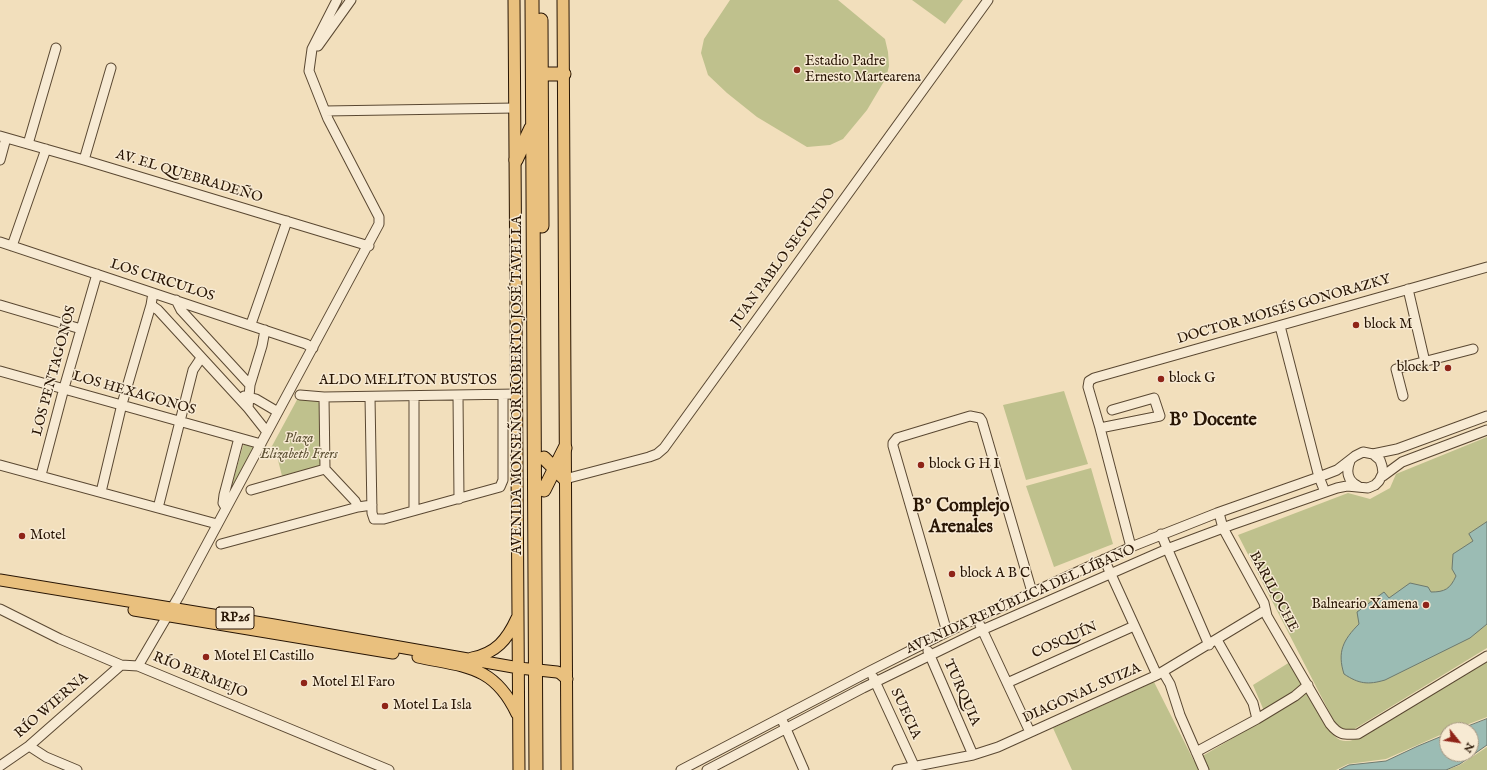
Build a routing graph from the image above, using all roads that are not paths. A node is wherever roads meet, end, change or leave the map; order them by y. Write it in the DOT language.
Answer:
graph roads {
  1 [pos="337,0"];
  2 [pos="351,0"];
  3 [pos="514,0"];
  4 [pos="532,0"];
  5 [pos="541,0"];
  6 [pos="563,0"];
  7 [pos="988,0"];
  8 [pos="56,48"];
  9 [pos="310,59"];
  10 [pos="112,68"];
  11 [pos="542,74"];
  12 [pos="564,74"];
  13 [pos="515,108"];
  14 [pos="325,111"];
  15 [pos="532,125"];
  16 [pos="3,137"];
  17 [pos="28,144"];
  18 [pos="46,149"];
  19 [pos="0,160"];
  20 [pos="84,160"];
  21 [pos="516,160"];
  22 [pos="287,221"];
  23 [pos="0,242"];
  24 [pos="12,246"];
  25 [pos="369,246"];
  26 [pos="1487,267"];
  27 [pos="97,274"];
  28 [pos="1408,289"];
  29 [pos="153,293"];
  30 [pos="176,300"];
  31 [pos="0,305"];
  32 [pos="151,305"];
  33 [pos="251,324"];
  34 [pos="1280,326"];
  35 [pos="81,329"];
  36 [pos="265,330"];
  37 [pos="314,348"];
  38 [pos="1473,350"];
  39 [pos="201,358"];
  40 [pos="1425,362"];
  41 [pos="0,371"];
  42 [pos="250,385"];
  43 [pos="64,388"];
  44 [pos="235,394"];
  45 [pos="300,394"];
  46 [pos="517,394"];
  47 [pos="503,395"];
  48 [pos="414,396"];
  49 [pos="458,396"];
  50 [pos="1403,396"];
  51 [pos="248,397"];
  52 [pos="324,397"];
  53 [pos="370,397"];
  54 [pos="122,404"];
  55 [pos="248,408"];
  56 [pos="1112,410"];
  57 [pos="278,412"];
  58 [pos="1487,416"];
  59 [pos="180,421"];
  60 [pos="1100,428"];
  61 [pos="1487,430"];
  62 [pos="267,432"];
  63 [pos="239,438"];
  64 [pos="261,444"];
  65 [pos="565,448"];
  66 [pos="1373,454"];
  67 [pos="544,458"];
  68 [pos="1350,461"];
  69 [pos="0,464"];
  70 [pos="555,468"];
  71 [pos="325,469"];
  72 [pos="41,475"];
  73 [pos="1382,476"];
  74 [pos="1319,477"];
  75 [pos="565,478"];
  76 [pos="1358,487"];
  77 [pos="252,490"];
  78 [pos="544,490"];
  79 [pos="101,492"];
  80 [pos="1325,492"];
  81 [pos="458,499"];
  82 [pos="372,505"];
  83 [pos="358,507"];
  84 [pos="158,508"];
  85 [pos="226,508"];
  86 [pos="414,510"];
  87 [pos="1219,513"];
  88 [pos="217,524"];
  89 [pos="1223,528"];
  90 [pos="1161,534"];
  91 [pos="221,544"];
  92 [pos="1131,547"];
  93 [pos="1167,550"];
  94 [pos="1104,559"];
  95 [pos="1111,573"];
  96 [pos="0,580"];
  97 [pos="0,587"];
  98 [pos="1032,592"];
  99 [pos="0,609"];
  100 [pos="1266,610"];
  101 [pos="169,611"];
  102 [pos="518,615"];
  103 [pos="977,619"];
  104 [pos="1134,626"];
  105 [pos="982,630"];
  106 [pos="947,632"];
  107 [pos="1217,640"];
  108 [pos="924,643"];
  109 [pos="1209,645"];
  110 [pos="930,656"];
  111 [pos="1487,656"];
  112 [pos="470,659"];
  113 [pos="121,665"];
  114 [pos="138,666"];
  115 [pos="518,668"];
  116 [pos="540,671"];
  117 [pos="870,671"];
  118 [pos="1160,674"];
  119 [pos="567,679"];
  120 [pos="875,682"];
  121 [pos="1007,683"];
  122 [pos="1307,684"];
  123 [pos="519,718"];
  124 [pos="780,718"];
  125 [pos="1257,719"];
  126 [pos="785,728"];
  127 [pos="1030,732"];
  128 [pos="29,746"];
  129 [pos="1196,752"];
  130 [pos="973,755"];
  131 [pos="0,766"];
  132 [pos="915,768"];
  133 [pos="77,770"];
  134 [pos="389,770"];
  135 [pos="519,770"];
  136 [pos="536,770"];
  137 [pos="545,770"];
  138 [pos="567,770"];
  139 [pos="681,770"];
  140 [pos="707,770"];
  141 [pos="804,770"];
  142 [pos="897,770"];
  143 [pos="1204,770"];
  1 -- 9 [label="street"];
  2 -- 9 [label="street"];
  3 -- 13 [label="main road"];
  4 -- 15 [label="highway, AVENIDA MONSEÑOR ROBERTO JOSÉ TAVELLA"];
  5 -- 11 [label="highway, AVENIDA MONSEÑOR ROBERTO JOSÉ TAVELLA"];
  6 -- 12 [label="main road"];
  7 -- 75 [label="street, JUAN PABLO SEGUNDO"];
  8 -- 17 [label="street"];
  9 -- 14 [label="street"];
  10 -- 20 [label="street"];
  11 -- 12 [label="highway"];
  11 -- 67 [label="highway, AVENIDA MONSEÑOR ROBERTO JOSÉ TAVELLA"];
  12 -- 65 [label="main road"];
  13 -- 14 [label="street"];
  13 -- 21 [label="main road"];
  14 -- 25 [label="street"];
  15 -- 21 [label="highway"];
  15 -- 116 [label="highway, AVENIDA MONSEÑOR ROBERTO JOSÉ TAVELLA"];
  16 -- 17 [label="street, AV. EL QUEBRADEÑO"];
  16 -- 19 [label="street"];
  17 -- 18 [label="street, AV. EL QUEBRADEÑO"];
  18 -- 20 [label="street, AV. EL QUEBRADEÑO"];
  18 -- 24 [label="street"];
  20 -- 22 [label="street, AV. EL QUEBRADEÑO"];
  21 -- 46 [label="main road"];
  22 -- 25 [label="street, AV. EL QUEBRADEÑO"];
  22 -- 33 [label="street"];
  23 -- 24 [label="street, LOS CIRCULOS"];
  24 -- 27 [label="street, LOS CIRCULOS"];
  25 -- 37 [label="street"];
  26 -- 28 [label="street, DOCTOR MOISÉS GONORAZKY"];
  27 -- 29 [label="street, LOS CIRCULOS"];
  27 -- 35 [label="street, LOS PENTAGONOS"];
  28 -- 34 [label="street, DOCTOR MOISÉS GONORAZKY"];
  28 -- 40 [label="street"];
  29 -- 30 [label="street, LOS CIRCULOS"];
  29 -- 32 [label="street"];
  30 -- 33 [label="street, LOS CIRCULOS"];
  30 -- 42 [label="street"];
  31 -- 35 [label="street"];
  32 -- 39 [label="street"];
  32 -- 54 [label="street"];
  33 -- 36 [label="street, LOS CIRCULOS"];
  34 -- 60 [label="street, DOCTOR MOISÉS GONORAZKY"];
  34 -- 74 [label="street"];
  35 -- 43 [label="street, LOS PENTAGONOS"];
  36 -- 37 [label="street, LOS CIRCULOS"];
  36 -- 42 [label="street"];
  37 -- 57 [label="street"];
  38 -- 40 [label="street"];
  39 -- 44 [label="street"];
  39 -- 59 [label="street"];
  40 -- 50 [label="street"];
  41 -- 43 [label="street, LOS HEXAGONOS"];
  42 -- 51 [label="street"];
  43 -- 54 [label="street, LOS HEXAGONOS"];
  43 -- 72 [label="street, LOS PENTAGONOS"];
  44 -- 51 [label="street"];
  44 -- 55 [label="street"];
  45 -- 52 [label="street, ALDO MELITON BUSTOS"];
  46 -- 47 [label="street, ALDO MELITON BUSTOS"];
  46 -- 102 [label="main road"];
  47 -- 49 [label="street, ALDO MELITON BUSTOS"];
  47 -- 81 [label="street"];
  48 -- 49 [label="street, ALDO MELITON BUSTOS"];
  48 -- 53 [label="street, ALDO MELITON BUSTOS"];
  48 -- 86 [label="street"];
  49 -- 81 [label="street"];
  51 -- 55 [label="street"];
  51 -- 57 [label="street"];
  52 -- 53 [label="street, ALDO MELITON BUSTOS"];
  52 -- 71 [label="street"];
  53 -- 82 [label="street"];
  54 -- 59 [label="street, LOS HEXAGONOS"];
  54 -- 79 [label="street"];
  55 -- 62 [label="street"];
  56 -- 60 [label="street"];
  57 -- 62 [label="street"];
  58 -- 66 [label="street"];
  59 -- 63 [label="street, LOS HEXAGONOS"];
  59 -- 84 [label="street"];
  60 -- 92 [label="street"];
  61 -- 73 [label="street"];
  62 -- 64 [label="street"];
  63 -- 64 [label="street, LOS HEXAGONOS"];
  63 -- 85 [label="street"];
  64 -- 85 [label="street"];
  65 -- 70 [label="highway"];
  65 -- 75 [label="main road"];
  66 -- 68 [label="street"];
  66 -- 73 [label="street"];
  67 -- 70 [label="highway"];
  67 -- 78 [label="highway, AVENIDA MONSEÑOR ROBERTO JOSÉ TAVELLA"];
  68 -- 74 [label="street, AVENIDA REPÚBLICA DEL LÍBANO"];
  68 -- 76 [label="street"];
  69 -- 72 [label="street"];
  70 -- 75 [label="highway"];
  70 -- 78 [label="highway"];
  71 -- 77 [label="street"];
  71 -- 83 [label="street"];
  72 -- 79 [label="street"];
  73 -- 76 [label="street"];
  74 -- 80 [label="street"];
  74 -- 87 [label="street, AVENIDA REPÚBLICA DEL LÍBANO"];
  75 -- 119 [label="main road"];
  76 -- 80 [label="street, AVENIDA REPÚBLICA DEL LÍBANO"];
  78 -- 116 [label="highway, AVENIDA MONSEÑOR ROBERTO JOSÉ TAVELLA"];
  79 -- 84 [label="street"];
  80 -- 89 [label="street, AVENIDA REPÚBLICA DEL LÍBANO"];
  81 -- 86 [label="street"];
  82 -- 83 [label="street"];
  82 -- 86 [label="street"];
  83 -- 91 [label="street"];
  84 -- 88 [label="street"];
  85 -- 88 [label="street"];
  87 -- 89 [label="street, BARILOCHE"];
  87 -- 90 [label="street, AVENIDA REPÚBLICA DEL LÍBANO"];
  88 -- 101 [label="street"];
  89 -- 93 [label="street, AVENIDA REPÚBLICA DEL LÍBANO"];
  89 -- 100 [label="street, BARILOCHE"];
  90 -- 92 [label="street, AVENIDA REPÚBLICA DEL LÍBANO"];
  90 -- 93 [label="street"];
  92 -- 94 [label="street, AVENIDA REPÚBLICA DEL LÍBANO"];
  93 -- 95 [label="street, AVENIDA REPÚBLICA DEL LÍBANO"];
  93 -- 109 [label="street"];
  94 -- 95 [label="street"];
  94 -- 98 [label="street, AVENIDA REPÚBLICA DEL LÍBANO"];
  95 -- 104 [label="street"];
  95 -- 105 [label="street, AVENIDA REPÚBLICA DEL LÍBANO"];
  96 -- 101 [label="main road, RP26"];
  97 -- 101 [label="main road, RP26"];
  98 -- 103 [label="street, AVENIDA REPÚBLICA DEL LÍBANO"];
  98 -- 106 [label="street"];
  99 -- 113 [label="street, RÍO BERMEJO"];
  100 -- 107 [label="street, DIAGONAL SUIZA"];
  100 -- 122 [label="street, BARILOCHE"];
  101 -- 112 [label="main road, RP26"];
  101 -- 114 [label="street"];
  101 -- 123 [label="main road, RP26"];
  102 -- 112 [label="main road"];
  102 -- 115 [label="main road"];
  103 -- 105 [label="street"];
  103 -- 106 [label="street, AVENIDA REPÚBLICA DEL LÍBANO"];
  104 -- 118 [label="street"];
  104 -- 121 [label="street, COSQUÍN"];
  105 -- 110 [label="street, AVENIDA REPÚBLICA DEL LÍBANO"];
  105 -- 121 [label="street"];
  106 -- 108 [label="street, AVENIDA REPÚBLICA DEL LÍBANO"];
  107 -- 109 [label="street, DIAGONAL SUIZA"];
  107 -- 125 [label="street"];
  108 -- 110 [label="street, TURQUIA"];
  108 -- 117 [label="street, AVENIDA REPÚBLICA DEL LÍBANO"];
  109 -- 118 [label="street, DIAGONAL SUIZA"];
  110 -- 120 [label="street, AVENIDA REPÚBLICA DEL LÍBANO"];
  110 -- 130 [label="street, TURQUIA"];
  111 -- 122 [label="street, BARILOCHE"];
  112 -- 115 [label="main road, RP26"];
  113 -- 114 [label="street, RÍO BERMEJO"];
  113 -- 128 [label="street, RÍO WIERNA"];
  114 -- 134 [label="street, RÍO BERMEJO"];
  115 -- 116 [label="main road, RP26"];
  115 -- 123 [label="main road"];
  116 -- 119 [label="main road, RP26"];
  116 -- 136 [label="highway, AVENIDA MONSEÑOR ROBERTO JOSÉ TAVELLA"];
  116 -- 137 [label="highway, AVENIDA MONSEÑOR ROBERTO JOSÉ TAVELLA"];
  117 -- 120 [label="street, SUECIA"];
  117 -- 124 [label="street, AVENIDA REPÚBLICA DEL LÍBANO"];
  118 -- 127 [label="street, DIAGONAL SUIZA"];
  118 -- 129 [label="street"];
  119 -- 138 [label="main road"];
  120 -- 126 [label="street, AVENIDA REPÚBLICA DEL LÍBANO"];
  120 -- 132 [label="street, SUECIA"];
  121 -- 127 [label="street"];
  122 -- 125 [label="street"];
  123 -- 135 [label="main road"];
  124 -- 126 [label="street"];
  124 -- 139 [label="street, AVENIDA REPÚBLICA DEL LÍBANO"];
  125 -- 129 [label="street"];
  126 -- 140 [label="street, AVENIDA REPÚBLICA DEL LÍBANO"];
  126 -- 141 [label="street"];
  127 -- 130 [label="street, DIAGONAL SUIZA"];
  128 -- 131 [label="street, RÍO WIERNA"];
  128 -- 133 [label="street"];
  129 -- 143 [label="street"];
  130 -- 132 [label="street, DIAGONAL SUIZA"];
  132 -- 142 [label="street, DIAGONAL SUIZA"];
}
